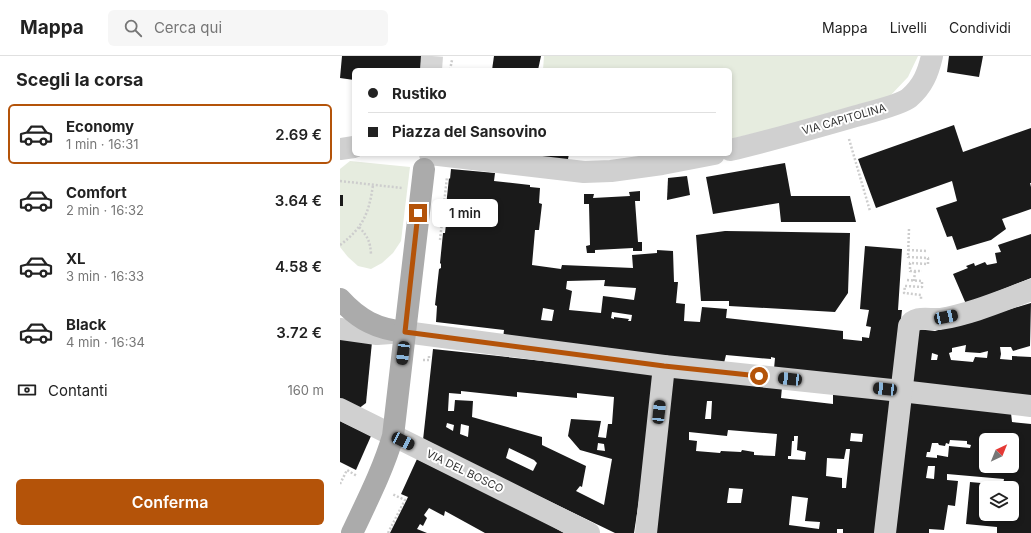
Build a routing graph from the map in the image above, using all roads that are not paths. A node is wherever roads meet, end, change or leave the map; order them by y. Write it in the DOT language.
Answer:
graph roads {
  1 [pos="932,56"];
  2 [pos="352,147"];
  3 [pos="340,149"];
  4 [pos="732,150"];
  5 [pos="704,156"];
  6 [pos="435,158"];
  7 [pos="1031,290"];
  8 [pos="340,299"];
  9 [pos="340,329"];
  10 [pos="405,332"];
  11 [pos="664,366"];
  12 [pos="901,390"];
  13 [pos="1031,406"];
  14 [pos="340,409"];
  15 [pos="393,436"];
  16 [pos="352,533"];
  17 [pos="589,533"];
  18 [pos="646,533"];
  19 [pos="885,533"];
  1 -- 4 [label="street, VIA CAPITOLINA"];
  2 -- 3 [label="street"];
  5 -- 6 [label="street"];
  6 -- 10 [label="main road"];
  7 -- 12 [label="street"];
  8 -- 10 [label="main road"];
  9 -- 10 [label="street"];
  10 -- 11 [label="street"];
  10 -- 15 [label="main road"];
  11 -- 12 [label="street"];
  11 -- 18 [label="street"];
  12 -- 13 [label="street"];
  12 -- 19 [label="street"];
  14 -- 15 [label="street, VIA DEL BOSCO"];
  15 -- 16 [label="main road"];
  15 -- 17 [label="street, VIA DEL BOSCO"];
}
